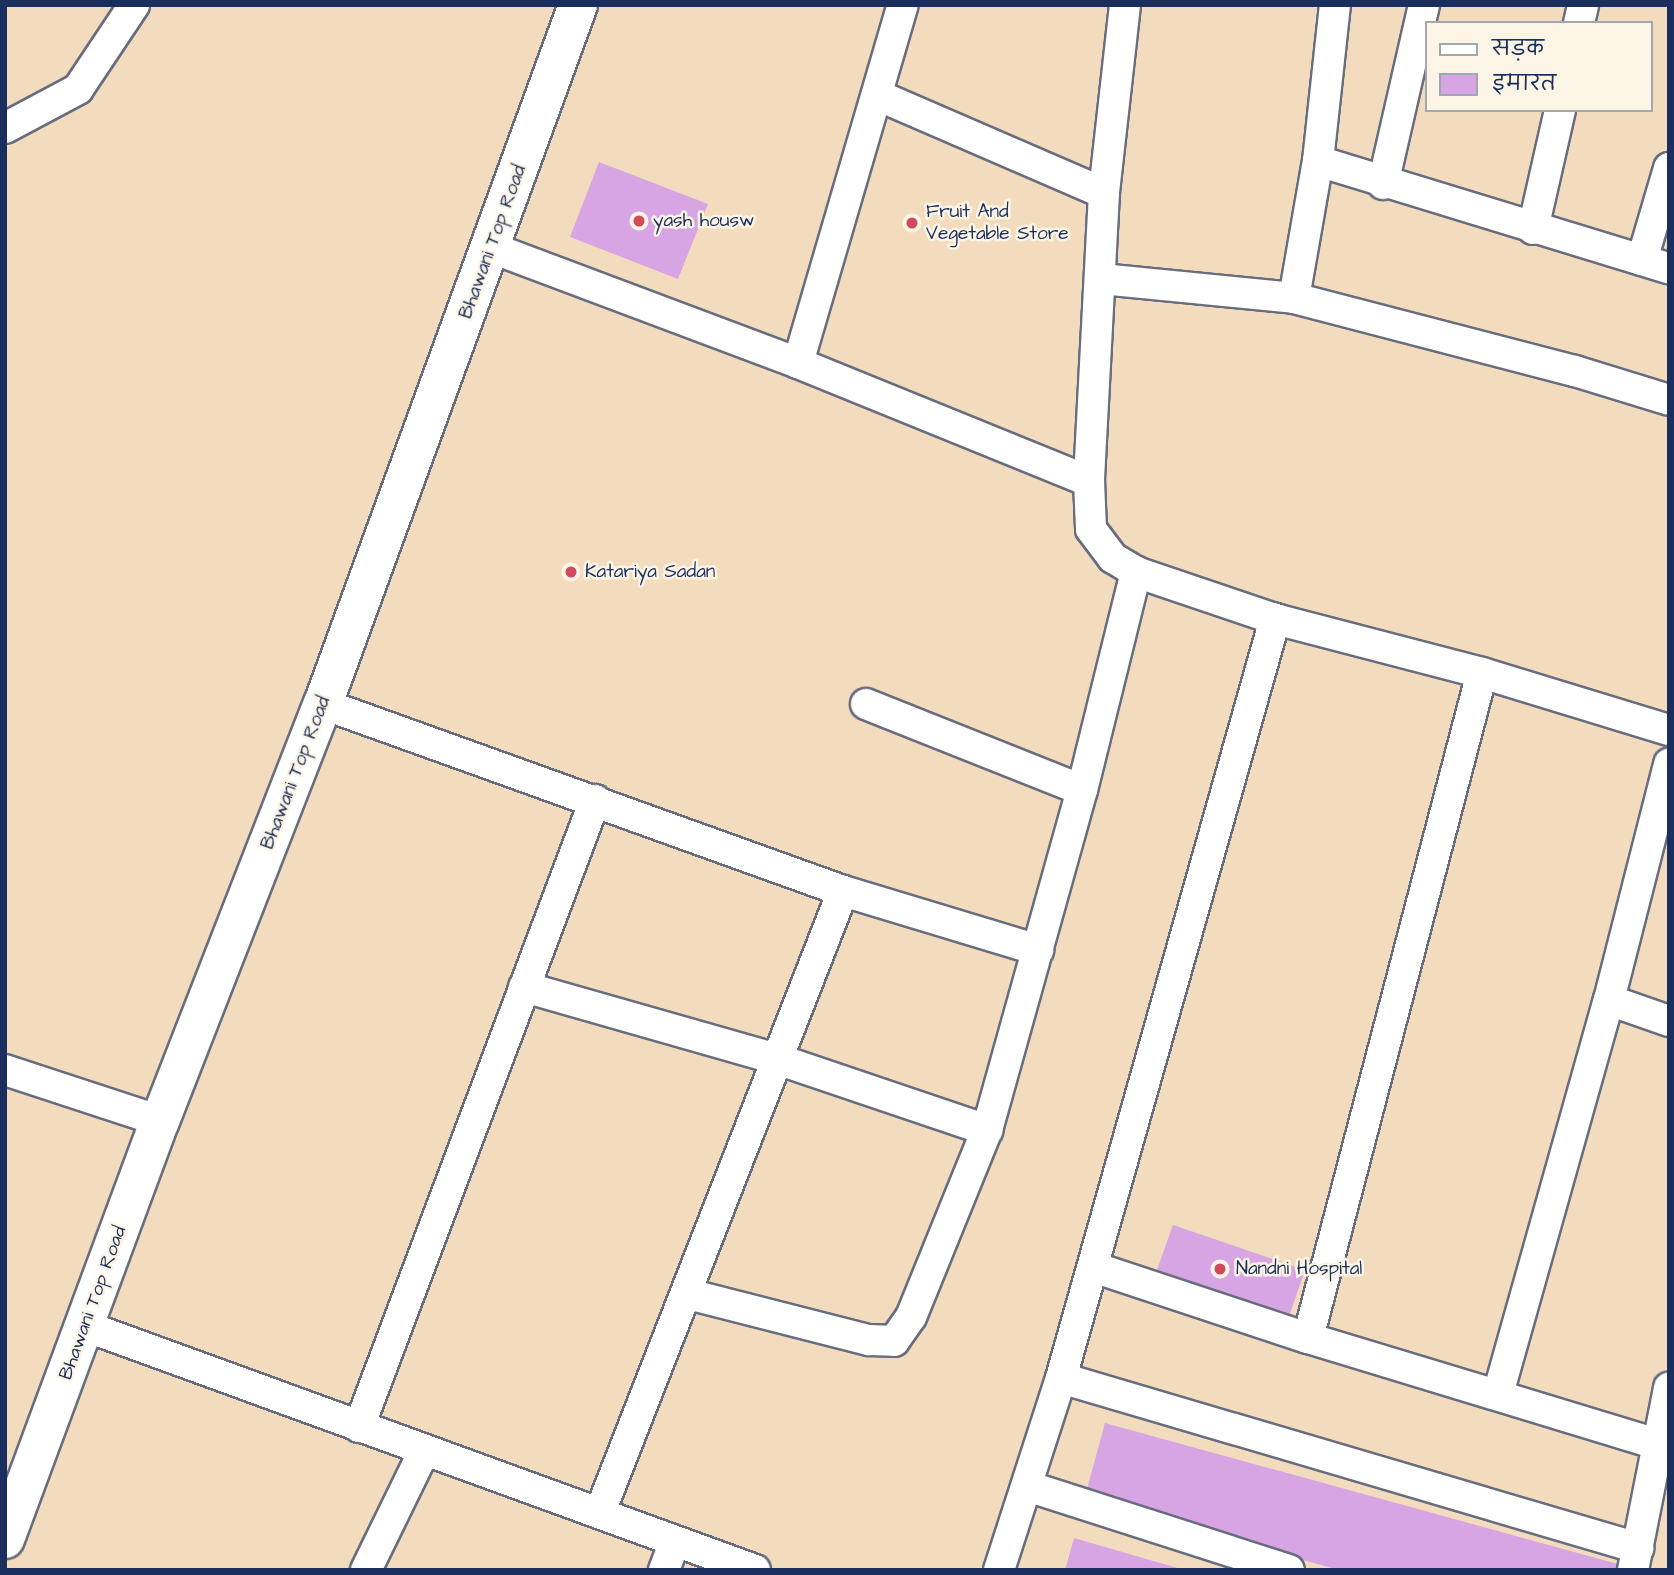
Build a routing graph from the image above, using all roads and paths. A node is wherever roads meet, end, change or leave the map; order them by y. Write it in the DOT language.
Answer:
graph roads {
  1 [pos="134,5"];
  2 [pos="578,5"];
  3 [pos="902,5"];
  4 [pos="1125,5"];
  5 [pos="1335,5"];
  6 [pos="1423,5"];
  7 [pos="877,95"];
  8 [pos="1560,112"];
  9 [pos="5,128"];
  10 [pos="1318,161"];
  11 [pos="1669,168"];
  12 [pos="1383,184"];
  13 [pos="1104,192"];
  14 [pos="1533,229"];
  15 [pos="492,248"];
  16 [pos="1655,264"];
  17 [pos="1101,279"];
  18 [pos="1294,298"];
  19 [pos="798,363"];
  20 [pos="1669,400"];
  21 [pos="1089,481"];
  22 [pos="1136,572"];
  23 [pos="1275,619"];
  24 [pos="1482,673"];
  25 [pos="866,704"];
  26 [pos="323,705"];
  27 [pos="1669,730"];
  28 [pos="1669,764"];
  29 [pos="1082,790"];
  30 [pos="596,800"];
  31 [pos="843,891"];
  32 [pos="1038,950"];
  33 [pos="524,987"];
  34 [pos="1609,1000"];
  35 [pos="1669,1021"];
  36 [pos="780,1060"];
  37 [pos="5,1070"];
  38 [pos="160,1121"];
  39 [pos="987,1130"];
  40 [pos="1093,1267"];
  41 [pos="688,1294"];
  42 [pos="85,1326"];
  43 [pos="1308,1338"];
  44 [pos="1061,1378"];
  45 [pos="1669,1388"];
  46 [pos="1498,1394"];
  47 [pos="359,1427"];
  48 [pos="1663,1446"];
  49 [pos="424,1451"];
  50 [pos="1027,1486"];
  51 [pos="600,1512"];
  52 [pos="5,1539"];
  53 [pos="675,1542"];
  54 [pos="1636,1559"];
  55 [pos="366,1570"];
  56 [pos="664,1570"];
  57 [pos="755,1570"];
  58 [pos="999,1570"];
  59 [pos="1289,1570"];
  1 -- 9 [label="street"];
  2 -- 15 [label="street, Bhawani Top Road"];
  3 -- 7 [label="street"];
  4 -- 13 [label="street"];
  5 -- 10 [label="street"];
  6 -- 12 [label="street"];
  7 -- 13 [label="street"];
  7 -- 19 [label="street"];
  8 -- 14 [label="street"];
  10 -- 12 [label="street"];
  10 -- 18 [label="street"];
  11 -- 16 [label="street"];
  12 -- 14 [label="street"];
  13 -- 17 [label="street"];
  14 -- 16 [label="street"];
  15 -- 19 [label="street"];
  15 -- 26 [label="street, Bhawani Top Road"];
  17 -- 18 [label="street"];
  17 -- 21 [label="street"];
  18 -- 20 [label="street"];
  19 -- 21 [label="street"];
  21 -- 22 [label="street"];
  22 -- 23 [label="street"];
  22 -- 29 [label="street"];
  23 -- 24 [label="street"];
  23 -- 40 [label="street"];
  24 -- 27 [label="street"];
  24 -- 43 [label="street"];
  25 -- 29 [label="street"];
  26 -- 30 [label="street"];
  26 -- 38 [label="street, Bhawani Top Road"];
  28 -- 34 [label="street"];
  29 -- 32 [label="street"];
  30 -- 31 [label="street"];
  30 -- 33 [label="street"];
  31 -- 32 [label="street"];
  31 -- 36 [label="street"];
  32 -- 39 [label="street"];
  33 -- 36 [label="street"];
  33 -- 47 [label="street"];
  34 -- 35 [label="street"];
  34 -- 46 [label="street"];
  36 -- 39 [label="street"];
  36 -- 41 [label="street"];
  37 -- 38 [label="street"];
  38 -- 42 [label="street, Bhawani Top Road"];
  39 -- 41 [label="street"];
  40 -- 43 [label="street"];
  40 -- 44 [label="street"];
  41 -- 51 [label="street"];
  42 -- 47 [label="street"];
  42 -- 52 [label="street, Bhawani Top Road"];
  43 -- 46 [label="street"];
  44 -- 50 [label="street"];
  44 -- 54 [label="street"];
  45 -- 48 [label="street"];
  46 -- 48 [label="street"];
  47 -- 49 [label="street"];
  48 -- 54 [label="street"];
  49 -- 51 [label="street"];
  49 -- 55 [label="street"];
  50 -- 58 [label="street"];
  50 -- 59 [label="street"];
  51 -- 53 [label="street"];
  53 -- 56 [label="street"];
  53 -- 57 [label="street"];
}
